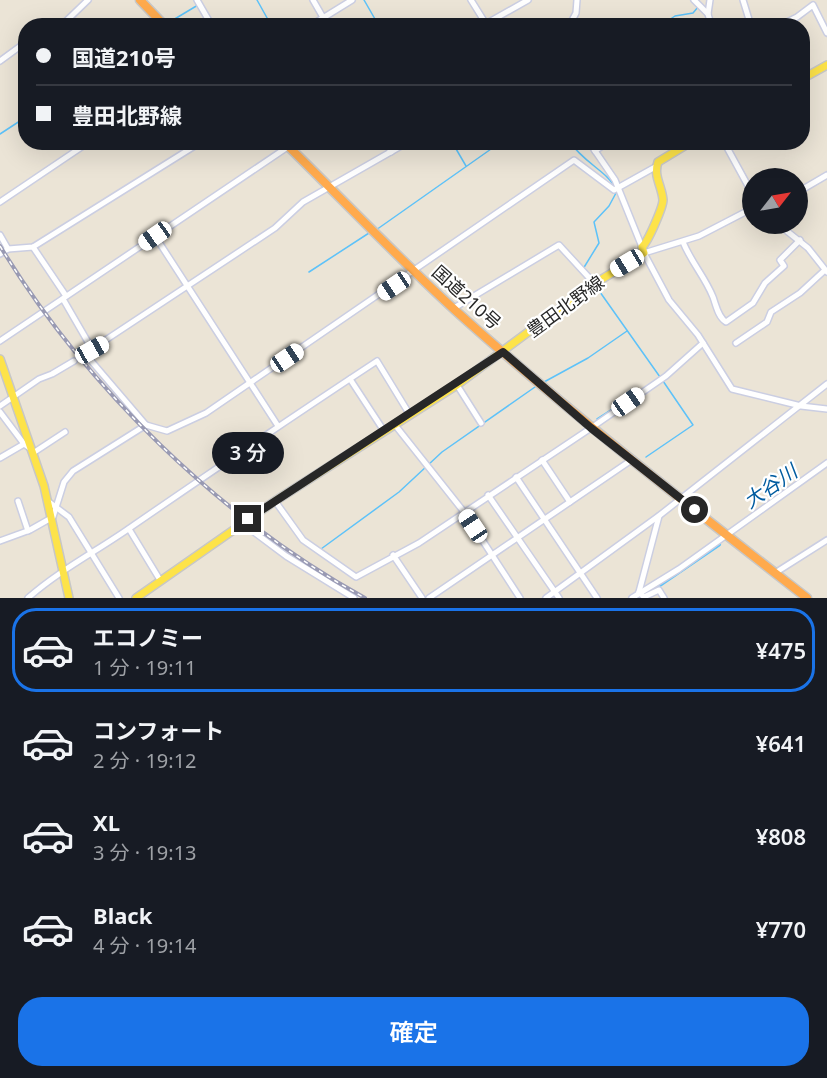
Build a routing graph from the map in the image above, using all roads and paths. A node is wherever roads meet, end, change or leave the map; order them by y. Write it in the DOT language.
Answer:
graph roads {
  1 [pos="88,0"];
  2 [pos="140,0"];
  3 [pos="197,0"];
  4 [pos="313,0"];
  5 [pos="352,0"];
  6 [pos="471,0"];
  7 [pos="528,0"];
  8 [pos="577,0"];
  9 [pos="694,0"];
  10 [pos="710,0"];
  11 [pos="743,0"];
  12 [pos="708,14"];
  13 [pos="69,18"];
  14 [pos="157,18"];
  15 [pos="207,18"];
  16 [pos="323,18"];
  17 [pos="481,18"];
  18 [pos="497,18"];
  19 [pos="573,18"];
  20 [pos="709,18"];
  21 [pos="749,18"];
  22 [pos="795,18"];
  23 [pos="827,33"];
  24 [pos="18,48"];
  25 [pos="0,61"];
  26 [pos="827,65"];
  27 [pos="810,75"];
  28 [pos="77,150"];
  29 [pos="188,150"];
  30 [pos="280,150"];
  31 [pos="295,150"];
  32 [pos="394,150"];
  33 [pos="678,150"];
  34 [pos="728,150"];
  35 [pos="595,151"];
  36 [pos="391,152"];
  37 [pos="657,166"];
  38 [pos="742,175"];
  39 [pos="827,176"];
  40 [pos="808,186"];
  41 [pos="330,188"];
  42 [pos="620,189"];
  43 [pos="0,202"];
  44 [pos="742,213"];
  45 [pos="792,234"];
  46 [pos="0,235"];
  47 [pos="155,236"];
  48 [pos="800,240"];
  49 [pos="683,242"];
  50 [pos="33,247"];
  51 [pos="8,249"];
  52 [pos="643,250"];
  53 [pos="0,254"];
  54 [pos="826,271"];
  55 [pos="415,272"];
  56 [pos="594,283"];
  57 [pos="189,286"];
  58 [pos="65,298"];
  59 [pos="454,308"];
  60 [pos="0,341"];
  61 [pos="703,343"];
  62 [pos="736,343"];
  63 [pos="92,350"];
  64 [pos="503,352"];
  65 [pos="0,359"];
  66 [pos="74,361"];
  67 [pos="350,379"];
  68 [pos="250,383"];
  69 [pos="827,384"];
  70 [pos="457,385"];
  71 [pos="13,395"];
  72 [pos="0,406"];
  73 [pos="801,406"];
  74 [pos="827,409"];
  75 [pos="0,412"];
  76 [pos="411,415"];
  77 [pos="481,423"];
  78 [pos="146,425"];
  79 [pos="395,425"];
  80 [pos="278,426"];
  81 [pos="591,428"];
  82 [pos="384,431"];
  83 [pos="65,432"];
  84 [pos="29,449"];
  85 [pos="0,459"];
  86 [pos="633,459"];
  87 [pos="542,460"];
  88 [pos="827,463"];
  89 [pos="516,477"];
  90 [pos="488,495"];
  91 [pos="680,498"];
  92 [pos="18,501"];
  93 [pos="275,501"];
  94 [pos="49,502"];
  95 [pos="570,502"];
  96 [pos="56,507"];
  97 [pos="464,512"];
  98 [pos="660,515"];
  99 [pos="53,517"];
  100 [pos="545,520"];
  101 [pos="242,523"];
  102 [pos="129,529"];
  103 [pos="28,531"];
  104 [pos="726,535"];
  105 [pos="518,538"];
  106 [pos="827,540"];
  107 [pos="0,541"];
  108 [pos="92,553"];
  109 [pos="393,555"];
  110 [pos="492,555"];
  111 [pos="64,570"];
  112 [pos="776,573"];
  113 [pos="580,574"];
  114 [pos="160,580"];
  115 [pos="554,592"];
  116 [pos="639,592"];
  117 [pos="28,598"];
  118 [pos="69,598"];
  119 [pos="120,598"];
  120 [pos="136,598"];
  121 [pos="354,598"];
  122 [pos="422,598"];
  123 [pos="429,598"];
  124 [pos="520,598"];
  125 [pos="546,598"];
  126 [pos="559,598"];
  127 [pos="597,598"];
  128 [pos="632,598"];
  129 [pos="664,598"];
  130 [pos="807,598"];
  1 -- 13 [label="street"];
  2 -- 14 [label="highway"];
  3 -- 15 [label="street"];
  4 -- 16 [label="street"];
  5 -- 16 [label="street"];
  6 -- 17 [label="street"];
  7 -- 18 [label="street"];
  8 -- 19 [label="street"];
  9 -- 12 [label="street"];
  10 -- 12 [label="street"];
  11 -- 21 [label="street"];
  12 -- 20 [label="street"];
  22 -- 23 [label="street"];
  24 -- 25 [label="street"];
  26 -- 27 [label="main road"];
  28 -- 43 [label="street"];
  29 -- 50 [label="street"];
  30 -- 47 [label="street"];
  31 -- 41 [label="highway, 国道210号"];
  32 -- 36 [label="street"];
  33 -- 37 [label="main road"];
  34 -- 38 [label="street"];
  35 -- 42 [label="street"];
  36 -- 41 [label="street"];
  37 -- 42 [label="street"];
  37 -- 52 [label="main road"];
  39 -- 40 [label="street"];
  41 -- 55 [label="highway, 国道210号"];
  41 -- 57 [label="street"];
  42 -- 52 [label="street"];
  42 -- 55 [label="street"];
  44 -- 49 [label="street"];
  45 -- 48 [label="street"];
  46 -- 51 [label="street"];
  47 -- 57 [label="street"];
  47 -- 58 [label="street"];
  48 -- 49 [label="street"];
  48 -- 54 [label="street"];
  49 -- 52 [label="street"];
  50 -- 51 [label="street"];
  50 -- 58 [label="street"];
  51 -- 53 [label="street"];
  52 -- 56 [label="main road, 豊田北野線"];
  52 -- 61 [label="street"];
  54 -- 62 [label="street"];
  55 -- 59 [label="highway, 国道210号"];
  55 -- 68 [label="street"];
  56 -- 59 [label="street"];
  56 -- 64 [label="main road, 豊田北野線"];
  57 -- 63 [label="street"];
  57 -- 68 [label="street"];
  58 -- 60 [label="street"];
  58 -- 63 [label="street"];
  59 -- 64 [label="highway, 国道210号"];
  61 -- 73 [label="street"];
  61 -- 81 [label="street"];
  63 -- 78 [label="street"];
  64 -- 70 [label="main road, 豊田北野線"];
  64 -- 81 [label="highway, 国道210号"];
  65 -- 71 [label="main road"];
  66 -- 71 [label="street"];
  67 -- 76 [label="street"];
  67 -- 80 [label="street"];
  67 -- 82 [label="street"];
  68 -- 78 [label="street"];
  68 -- 80 [label="street"];
  69 -- 73 [label="street"];
  70 -- 76 [label="main road, 豊田北野線"];
  70 -- 77 [label="street"];
  71 -- 72 [label="street"];
  71 -- 84 [label="main road"];
  73 -- 74 [label="street"];
  73 -- 91 [label="street"];
  75 -- 84 [label="street"];
  76 -- 79 [label="main road, 豊田北野線"];
  78 -- 96 [label="street"];
  79 -- 82 [label="main road, 豊田北野線"];
  79 -- 97 [label="street"];
  80 -- 102 [label="street"];
  81 -- 86 [label="highway, 国道210号"];
  81 -- 87 [label="street"];
  82 -- 93 [label="main road, 豊田北野線"];
  83 -- 84 [label="street"];
  84 -- 85 [label="street"];
  84 -- 94 [label="main road"];
  86 -- 91 [label="highway, 国道210号"];
  86 -- 95 [label="street"];
  87 -- 89 [label="street"];
  87 -- 95 [label="street"];
  88 -- 104 [label="street"];
  89 -- 90 [label="street"];
  89 -- 100 [label="street"];
  90 -- 97 [label="street"];
  90 -- 105 [label="street"];
  91 -- 98 [label="street"];
  91 -- 104 [label="highway, 国道210号"];
  92 -- 103 [label="street"];
  93 -- 101 [label="main road, 豊田北野線"];
  93 -- 109 [label="street"];
  94 -- 96 [label="street"];
  94 -- 99 [label="main road"];
  95 -- 100 [label="street"];
  96 -- 99 [label="street"];
  96 -- 108 [label="street"];
  97 -- 109 [label="street"];
  97 -- 110 [label="street"];
  98 -- 113 [label="street"];
  98 -- 116 [label="street"];
  99 -- 103 [label="street"];
  99 -- 111 [label="main road"];
  100 -- 105 [label="street"];
  100 -- 113 [label="street"];
  101 -- 114 [label="main road, 豊田北野線"];
  101 -- 121 [label="street"];
  102 -- 108 [label="street"];
  102 -- 114 [label="street"];
  103 -- 107 [label="street"];
  104 -- 112 [label="highway, 国道210号"];
  104 -- 116 [label="street"];
  105 -- 110 [label="street"];
  105 -- 115 [label="street"];
  106 -- 112 [label="street"];
  108 -- 111 [label="street"];
  108 -- 119 [label="street"];
  109 -- 122 [label="street"];
  110 -- 123 [label="street"];
  110 -- 124 [label="street"];
  111 -- 117 [label="street"];
  111 -- 118 [label="main road"];
  112 -- 130 [label="highway, 国道210号"];
  113 -- 115 [label="street"];
  113 -- 127 [label="street"];
  114 -- 120 [label="main road, 豊田北野線"];
  115 -- 125 [label="street"];
  115 -- 126 [label="street"];
  116 -- 128 [label="street"];
  116 -- 129 [label="street"];
}
